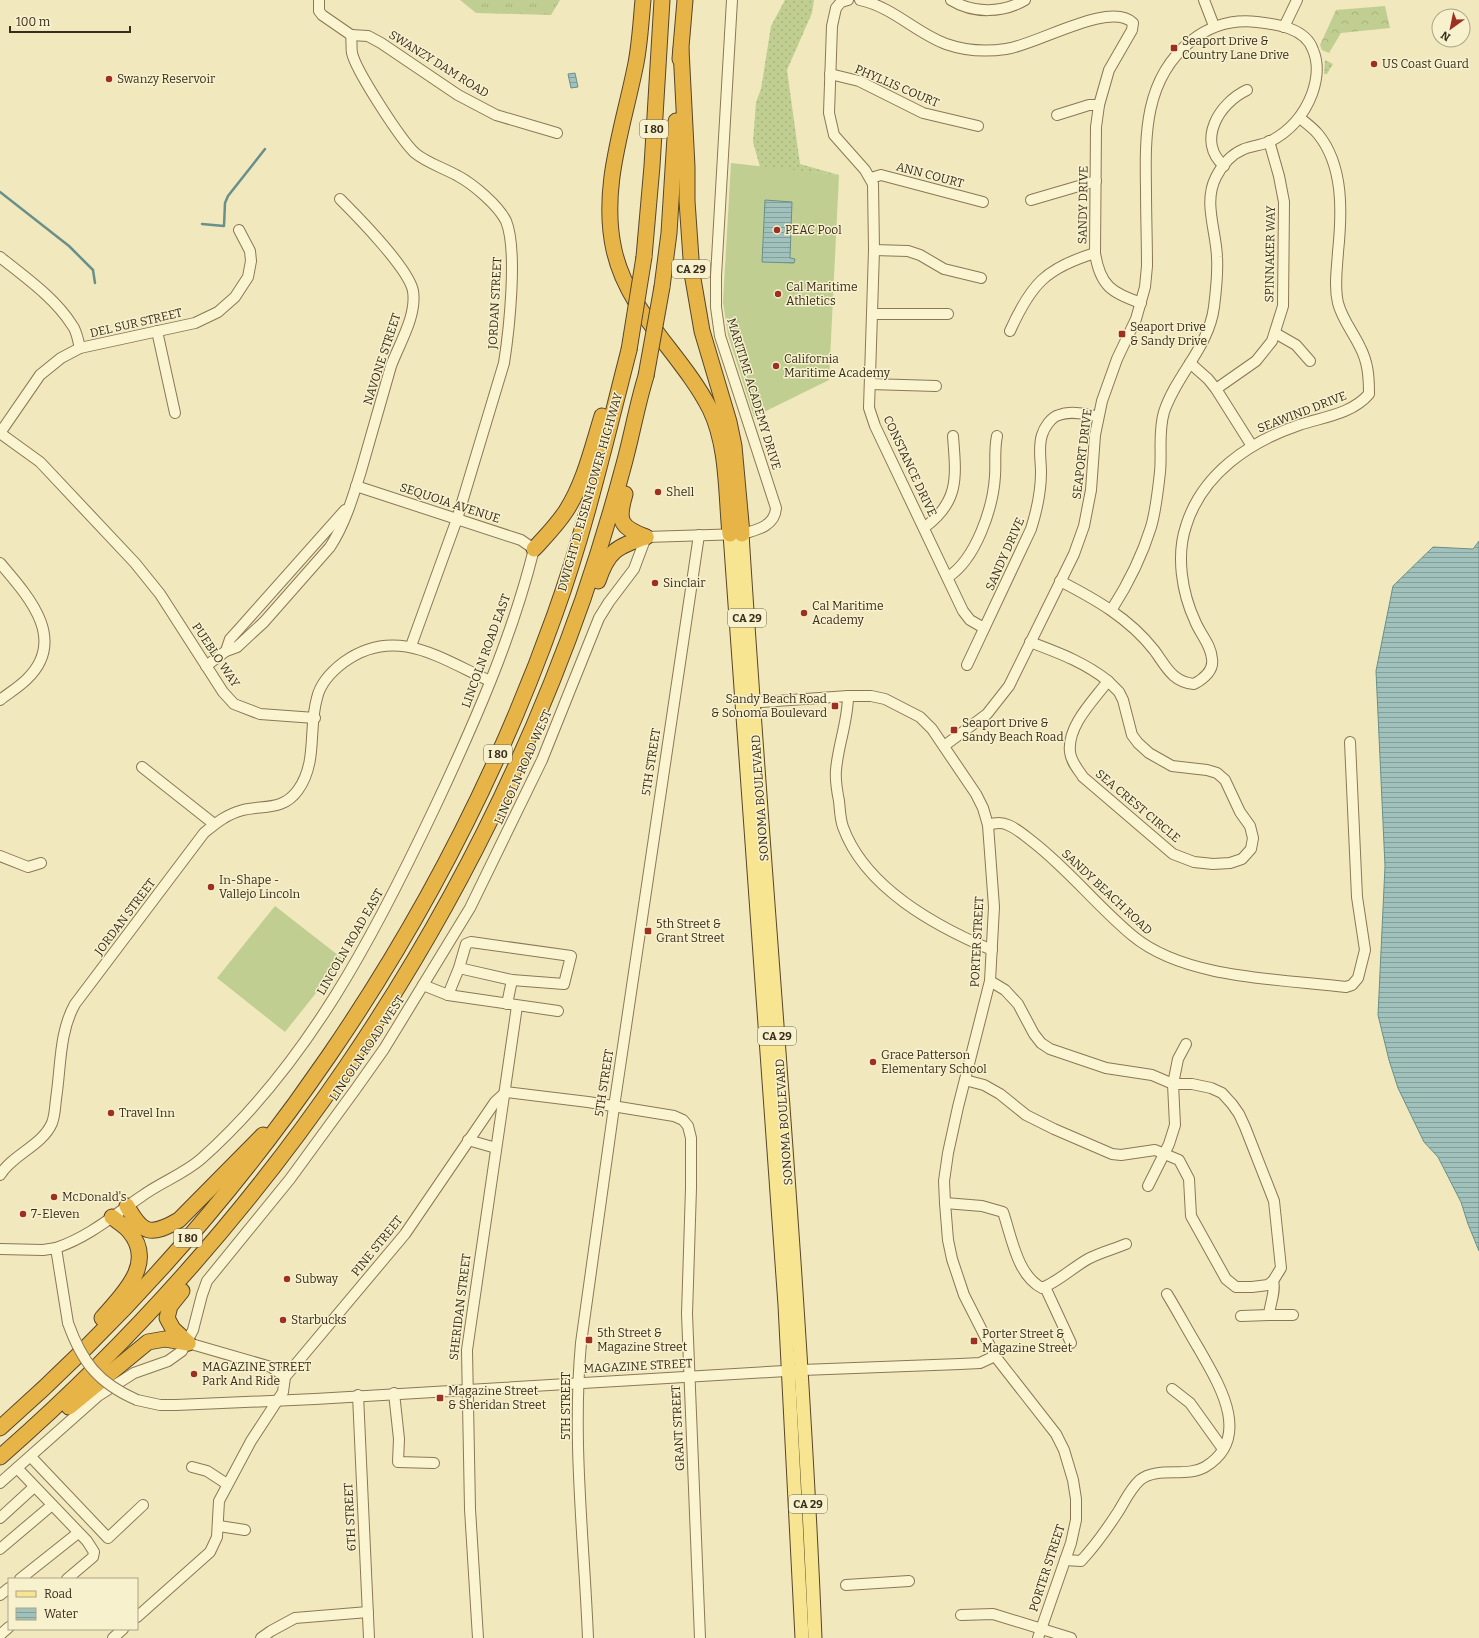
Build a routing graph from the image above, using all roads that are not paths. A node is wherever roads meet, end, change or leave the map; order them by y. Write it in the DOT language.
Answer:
graph roads {
  1 [pos="319,0"];
  2 [pos="643,0"];
  3 [pos="662,0"];
  4 [pos="684,0"];
  5 [pos="732,0"];
  6 [pos="860,0"];
  7 [pos="951,0"];
  8 [pos="1025,0"];
  9 [pos="1204,0"];
  10 [pos="1289,0"];
  11 [pos="1297,0"];
  12 [pos="845,1"];
  13 [pos="1214,26"];
  14 [pos="1281,26"];
  15 [pos="351,35"];
  16 [pos="681,49"];
  17 [pos="830,74"];
  18 [pos="1247,90"];
  19 [pos="1099,105"];
  20 [pos="1057,115"];
  21 [pos="1300,118"];
  22 [pos="978,126"];
  23 [pos="557,133"];
  24 [pos="1269,142"];
  25 [pos="1224,166"];
  26 [pos="871,178"];
  27 [pos="1096,181"];
  28 [pos="340,199"];
  29 [pos="1031,200"];
  30 [pos="983,202"];
  31 [pos="239,230"];
  32 [pos="874,250"];
  33 [pos="1095,253"];
  34 [pos="0,257"];
  35 [pos="981,278"];
  36 [pos="1141,303"];
  37 [pos="872,314"];
  38 [pos="948,314"];
  39 [pos="1010,330"];
  40 [pos="157,331"];
  41 [pos="1275,333"];
  42 [pos="80,348"];
  43 [pos="629,350"];
  44 [pos="1310,361"];
  45 [pos="1190,363"];
  46 [pos="870,384"];
  47 [pos="936,386"];
  48 [pos="1216,389"];
  49 [pos="638,403"];
  50 [pos="175,413"];
  51 [pos="1098,416"];
  52 [pos="0,433"];
  53 [pos="953,436"];
  54 [pos="997,436"];
  55 [pos="1252,446"];
  56 [pos="356,486"];
  57 [pos="457,519"];
  58 [pos="925,527"];
  59 [pos="736,534"];
  60 [pos="699,535"];
  61 [pos="646,537"];
  62 [pos="534,549"];
  63 [pos="2,565"];
  64 [pos="948,577"];
  65 [pos="1060,581"];
  66 [pos="1112,609"];
  67 [pos="984,628"];
  68 [pos="1030,642"];
  69 [pos="411,646"];
  70 [pos="967,665"];
  71 [pos="206,666"];
  72 [pos="490,681"];
  73 [pos="1108,681"];
  74 [pos="546,696"];
  75 [pos="848,696"];
  76 [pos="0,700"];
  77 [pos="747,703"];
  78 [pos="315,718"];
  79 [pos="1350,742"];
  80 [pos="944,746"];
  81 [pos="142,767"];
  82 [pos="214,824"];
  83 [pos="988,825"];
  84 [pos="0,856"];
  85 [pos="42,863"];
  86 [pos="992,950"];
  87 [pos="459,968"];
  88 [pos="512,980"];
  89 [pos="990,981"];
  90 [pos="423,985"];
  91 [pos="448,995"];
  92 [pos="512,1005"];
  93 [pos="558,1011"];
  94 [pos="1186,1044"];
  95 [pos="965,1080"];
  96 [pos="1173,1084"];
  97 [pos="506,1092"];
  98 [pos="614,1107"];
  99 [pos="283,1120"];
  100 [pos="468,1140"];
  101 [pos="496,1148"];
  102 [pos="1165,1153"];
  103 [pos="1,1170"];
  104 [pos="1148,1186"];
  105 [pos="945,1203"];
  106 [pos="127,1206"];
  107 [pos="112,1217"];
  108 [pos="1126,1244"];
  109 [pos="56,1248"];
  110 [pos="0,1249"];
  111 [pos="197,1261"];
  112 [pos="1273,1281"];
  113 [pos="1045,1287"];
  114 [pos="1167,1294"];
  115 [pos="1269,1315"];
  116 [pos="1293,1315"];
  117 [pos="1241,1316"];
  118 [pos="1071,1342"];
  119 [pos="188,1343"];
  120 [pos="86,1349"];
  121 [pos="995,1356"];
  122 [pos="795,1371"];
  123 [pos="688,1376"];
  124 [pos="285,1377"];
  125 [pos="578,1382"];
  126 [pos="467,1388"];
  127 [pos="1172,1389"];
  128 [pos="394,1393"];
  129 [pos="358,1395"];
  130 [pos="278,1400"];
  131 [pos="38,1423"];
  132 [pos="0,1428"];
  133 [pos="1223,1449"];
  134 [pos="0,1456"];
  135 [pos="31,1456"];
  136 [pos="434,1463"];
  137 [pos="192,1467"];
  138 [pos="17,1468"];
  139 [pos="0,1483"];
  140 [pos="227,1484"];
  141 [pos="34,1487"];
  142 [pos="52,1505"];
  143 [pos="144,1505"];
  144 [pos="0,1518"];
  145 [pos="219,1526"];
  146 [pos="245,1530"];
  147 [pos="78,1533"];
  148 [pos="0,1549"];
  149 [pos="1065,1560"];
  150 [pos="21,1578"];
  151 [pos="68,1578"];
  152 [pos="909,1581"];
  153 [pos="846,1585"];
  154 [pos="8,1589"];
  155 [pos="0,1595"];
  156 [pos="368,1612"];
  157 [pos="138,1615"];
  158 [pos="961,1616"];
  159 [pos="8,1628"];
  160 [pos="122,1630"];
  161 [pos="1040,1633"];
  162 [pos="0,1635"];
  163 [pos="113,1638"];
  164 [pos="261,1638"];
  165 [pos="369,1638"];
  166 [pos="478,1638"];
  167 [pos="588,1638"];
  168 [pos="700,1638"];
  169 [pos="802,1638"];
  170 [pos="815,1638"];
  171 [pos="1071,1638"];
  1 -- 15 [label="street"];
  2 -- 59 [label="highway, CA 29"];
  3 -- 43 [label="highway, DWIGHT D. EISENHOWER HIGHWAY / I 80, bridge"];
  4 -- 16 [label="highway, DWIGHT D. EISENHOWER HIGHWAY / I 80"];
  5 -- 59 [label="street, MARITIME ACADEMY DRIVE"];
  6 -- 19 [label="street, SANDY DRIVE"];
  7 -- 8 [label="street"];
  9 -- 13 [label="street"];
  10 -- 14 [label="street"];
  11 -- 14 [label="street"];
  12 -- 17 [label="street"];
  13 -- 14 [label="street, SEAPORT DRIVE"];
  13 -- 36 [label="street, SEAPORT DRIVE"];
  14 -- 21 [label="street"];
  15 -- 23 [label="street, SWANZY DAM ROAD"];
  15 -- 57 [label="street, JORDAN STREET"];
  16 -- 49 [label="highway, DWIGHT D. EISENHOWER HIGHWAY / I 80, bridge"];
  16 -- 59 [label="highway, CA 29"];
  17 -- 22 [label="street, PHYLLIS COURT"];
  17 -- 26 [label="street"];
  18 -- 25 [label="street"];
  19 -- 20 [label="street"];
  19 -- 27 [label="street, SANDY DRIVE"];
  21 -- 24 [label="street"];
  21 -- 55 [label="street, SEAWIND DRIVE"];
  24 -- 25 [label="street"];
  24 -- 41 [label="street, SPINNAKER WAY"];
  25 -- 45 [label="street"];
  26 -- 30 [label="street, ANN COURT"];
  26 -- 32 [label="street, CONSTANCE DRIVE"];
  27 -- 29 [label="street"];
  27 -- 33 [label="street, SANDY DRIVE"];
  28 -- 56 [label="street, NAVONE STREET"];
  31 -- 40 [label="street, DEL SUR STREET"];
  32 -- 35 [label="street"];
  32 -- 37 [label="street, CONSTANCE DRIVE"];
  33 -- 36 [label="street, SANDY DRIVE"];
  33 -- 39 [label="street"];
  34 -- 42 [label="street"];
  36 -- 51 [label="street, SEAPORT DRIVE"];
  37 -- 38 [label="street"];
  37 -- 46 [label="street, CONSTANCE DRIVE"];
  40 -- 42 [label="street, DEL SUR STREET"];
  40 -- 50 [label="street"];
  41 -- 44 [label="street"];
  41 -- 48 [label="street, SPINNAKER WAY"];
  42 -- 52 [label="street, DEL SUR STREET"];
  43 -- 62 [label="highway"];
  43 -- 99 [label="highway, DWIGHT D. EISENHOWER HIGHWAY / I 80"];
  45 -- 48 [label="street"];
  45 -- 66 [label="street"];
  46 -- 47 [label="street"];
  46 -- 58 [label="street, CONSTANCE DRIVE"];
  48 -- 55 [label="street"];
  49 -- 61 [label="highway"];
  49 -- 74 [label="highway, DWIGHT D. EISENHOWER HIGHWAY / I 80"];
  51 -- 65 [label="street, SEAPORT DRIVE"];
  51 -- 67 [label="street, SANDY DRIVE"];
  52 -- 71 [label="street, PUEBLO WAY"];
  53 -- 58 [label="street"];
  54 -- 64 [label="street"];
  55 -- 66 [label="street, SEAWIND DRIVE"];
  56 -- 57 [label="street, SEQUOIA AVENUE"];
  56 -- 71 [label="street, NAVONE STREET"];
  57 -- 62 [label="street, SEQUOIA AVENUE"];
  57 -- 69 [label="street, JORDAN STREET"];
  58 -- 64 [label="street, CONSTANCE DRIVE"];
  59 -- 60 [label="street, MARITIME ACADEMY DRIVE"];
  59 -- 77 [label="main road, SONOMA BOULEVARD / CA 29"];
  60 -- 61 [label="street, MARITIME ACADEMY DRIVE"];
  60 -- 98 [label="street, 5TH STREET"];
  61 -- 74 [label="highway"];
  61 -- 90 [label="street, LINCOLN ROAD WEST"];
  62 -- 72 [label="street, LINCOLN ROAD EAST"];
  63 -- 76 [label="street"];
  64 -- 67 [label="street, CONSTANCE DRIVE"];
  65 -- 66 [label="street, SEAWIND DRIVE"];
  65 -- 68 [label="street, SEAPORT DRIVE"];
  67 -- 70 [label="street, SANDY DRIVE"];
  68 -- 73 [label="street, SEA CREST CIRCLE"];
  68 -- 80 [label="street, SEAPORT DRIVE"];
  69 -- 72 [label="street"];
  69 -- 78 [label="street"];
  71 -- 78 [label="street, PUEBLO WAY"];
  72 -- 106 [label="street, LINCOLN ROAD EAST"];
  73 -- 73 [label="street, SEA CREST CIRCLE"];
  74 -- 111 [label="highway, DWIGHT D. EISENHOWER HIGHWAY / I 80"];
  75 -- 77 [label="street"];
  75 -- 80 [label="street"];
  75 -- 86 [label="street"];
  77 -- 122 [label="main road, SONOMA BOULEVARD / CA 29"];
  78 -- 82 [label="street, JORDAN STREET"];
  79 -- 83 [label="street, SANDY BEACH ROAD"];
  80 -- 83 [label="street"];
  81 -- 82 [label="street"];
  82 -- 103 [label="street, JORDAN STREET"];
  83 -- 86 [label="street, PORTER STREET"];
  84 -- 85 [label="street"];
  86 -- 89 [label="street, PORTER STREET"];
  87 -- 88 [label="street"];
  87 -- 88 [label="street"];
  87 -- 91 [label="street"];
  88 -- 92 [label="street, SHERIDAN STREET"];
  89 -- 95 [label="street, PORTER STREET"];
  89 -- 96 [label="street"];
  90 -- 91 [label="street"];
  90 -- 119 [label="street, LINCOLN ROAD WEST"];
  91 -- 92 [label="street"];
  92 -- 93 [label="street"];
  92 -- 97 [label="street, SHERIDAN STREET"];
  94 -- 96 [label="street"];
  95 -- 102 [label="street"];
  95 -- 105 [label="street, PORTER STREET"];
  96 -- 102 [label="street"];
  96 -- 112 [label="street"];
  97 -- 98 [label="street"];
  97 -- 100 [label="street, PINE STREET"];
  97 -- 101 [label="street, SHERIDAN STREET"];
  98 -- 123 [label="street, GRANT STREET"];
  98 -- 125 [label="street, 5TH STREET"];
  99 -- 106 [label="highway"];
  99 -- 120 [label="highway, DWIGHT D. EISENHOWER HIGHWAY / I 80"];
  100 -- 101 [label="street"];
  100 -- 124 [label="street, PINE STREET"];
  101 -- 126 [label="street, SHERIDAN STREET"];
  102 -- 104 [label="street"];
  102 -- 112 [label="street"];
  105 -- 113 [label="street"];
  105 -- 121 [label="street, PORTER STREET"];
  106 -- 107 [label="street, LINCOLN ROAD EAST"];
  107 -- 109 [label="street, LINCOLN ROAD EAST"];
  107 -- 120 [label="highway"];
  108 -- 113 [label="street"];
  109 -- 110 [label="street"];
  109 -- 130 [label="street, MAGAZINE STREET, bridge"];
  111 -- 119 [label="highway"];
  111 -- 131 [label="highway, DWIGHT D. EISENHOWER HIGHWAY / I 80"];
  112 -- 115 [label="street"];
  113 -- 118 [label="street"];
  114 -- 133 [label="street"];
  115 -- 116 [label="street"];
  115 -- 117 [label="street"];
  119 -- 124 [label="street"];
  119 -- 131 [label="highway"];
  119 -- 135 [label="street, LINCOLN ROAD WEST"];
  120 -- 132 [label="highway, DWIGHT D. EISENHOWER HIGHWAY / I 80"];
  121 -- 122 [label="street, MAGAZINE STREET"];
  121 -- 149 [label="street, PORTER STREET"];
  122 -- 123 [label="street, MAGAZINE STREET"];
  122 -- 169 [label="main road, SONOMA BOULEVARD / CA 29"];
  122 -- 170 [label="main road, SONOMA BOULEVARD / CA 29"];
  123 -- 125 [label="street, MAGAZINE STREET"];
  123 -- 168 [label="street, GRANT STREET"];
  124 -- 130 [label="street, PINE STREET"];
  125 -- 126 [label="street, MAGAZINE STREET"];
  125 -- 167 [label="street, 5TH STREET"];
  126 -- 128 [label="street, MAGAZINE STREET"];
  126 -- 166 [label="street, SHERIDAN STREET"];
  127 -- 133 [label="street"];
  128 -- 129 [label="street, MAGAZINE STREET"];
  128 -- 136 [label="street"];
  129 -- 130 [label="street, MAGAZINE STREET"];
  129 -- 156 [label="street, 6TH STREET"];
  130 -- 140 [label="street, PINE STREET"];
  131 -- 134 [label="highway, DWIGHT D. EISENHOWER HIGHWAY / I 80"];
  133 -- 149 [label="street"];
  135 -- 138 [label="street, LINCOLN ROAD WEST"];
  135 -- 143 [label="street"];
  137 -- 140 [label="street"];
  138 -- 139 [label="street, LINCOLN ROAD WEST"];
  138 -- 141 [label="street"];
  140 -- 145 [label="street, PINE STREET"];
  141 -- 142 [label="street"];
  141 -- 144 [label="street"];
  142 -- 147 [label="street"];
  142 -- 148 [label="street"];
  145 -- 146 [label="street"];
  145 -- 157 [label="street"];
  147 -- 150 [label="street"];
  147 -- 151 [label="street"];
  149 -- 161 [label="street, PORTER STREET"];
  152 -- 153 [label="street"];
  154 -- 155 [label="street"];
  156 -- 164 [label="street"];
  156 -- 165 [label="street, 6TH STREET"];
  158 -- 161 [label="street"];
  159 -- 162 [label="street"];
  160 -- 163 [label="street"];
  161 -- 171 [label="street"];
}
